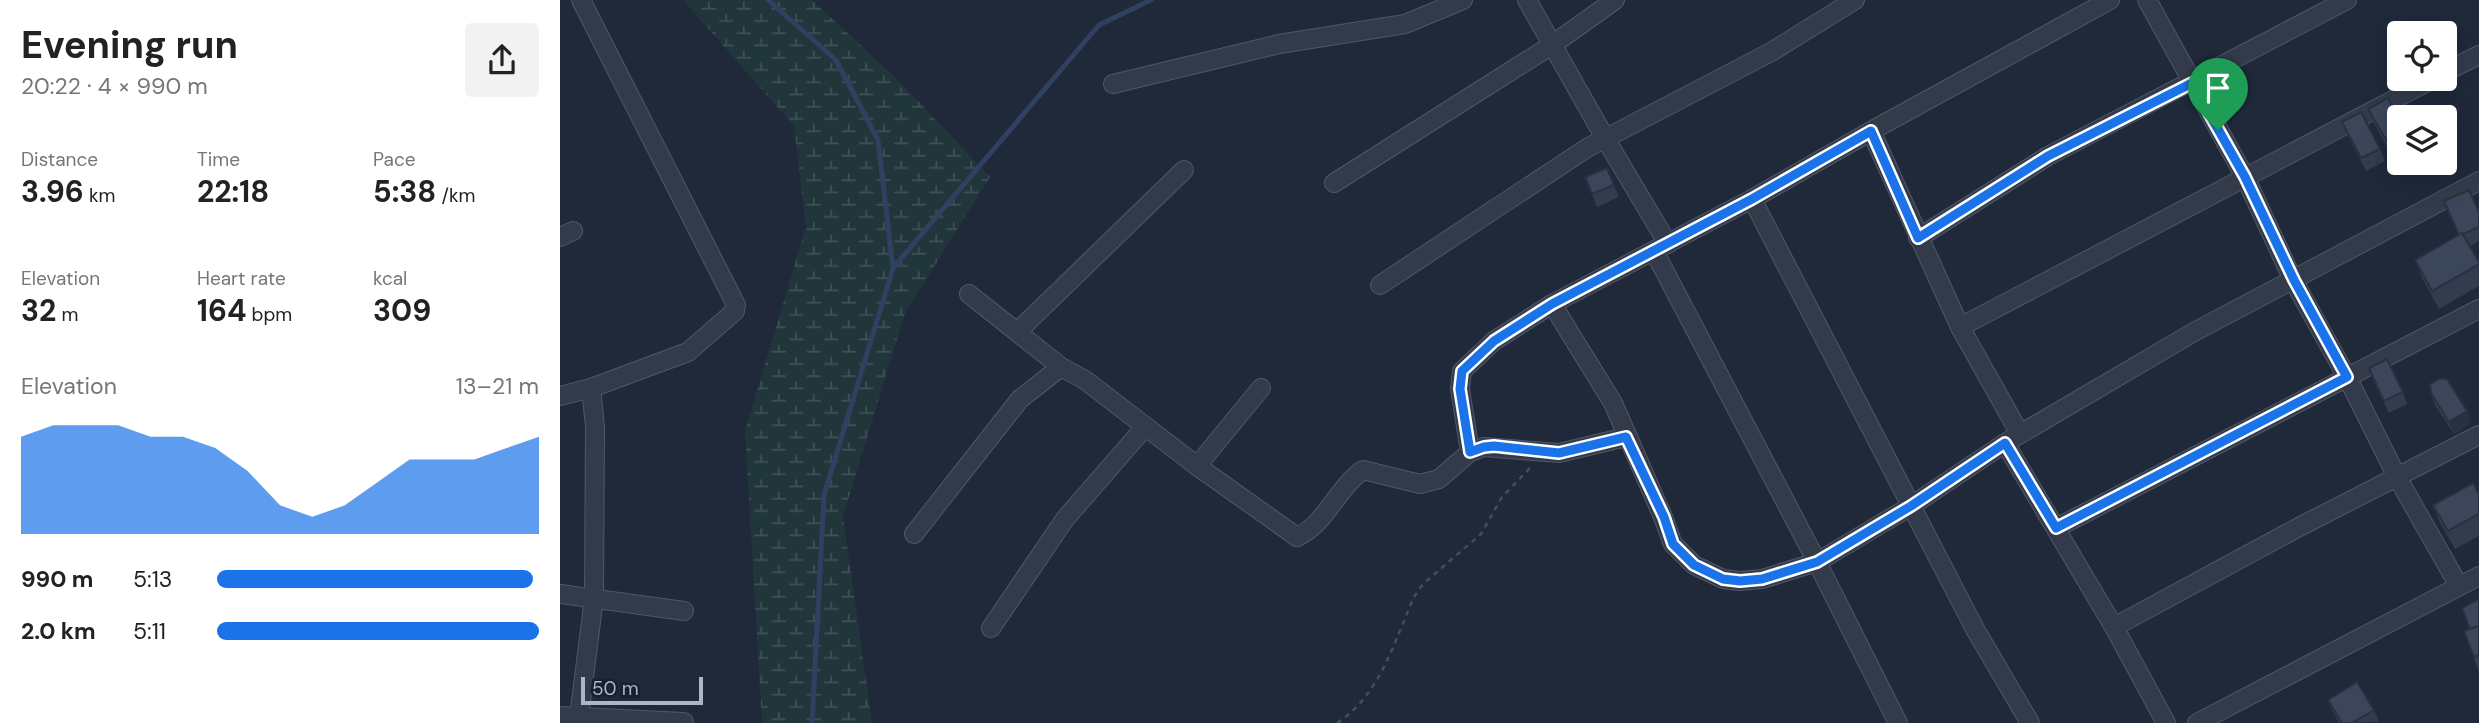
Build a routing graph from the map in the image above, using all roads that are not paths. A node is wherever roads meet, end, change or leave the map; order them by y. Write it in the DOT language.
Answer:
graph roads {
  1 [pos="581,0"];
  2 [pos="1463,0"];
  3 [pos="1527,0"];
  4 [pos="1615,0"];
  5 [pos="1854,0"];
  6 [pos="2110,0"];
  7 [pos="2147,0"];
  8 [pos="2347,0"];
  9 [pos="1552,45"];
  10 [pos="2479,55"];
  11 [pos="2457,66"];
  12 [pos="2192,83"];
  13 [pos="1113,85"];
  14 [pos="2410,91"];
  15 [pos="1871,131"];
  16 [pos="1605,138"];
  17 [pos="1184,170"];
  18 [pos="2245,177"];
  19 [pos="2479,180"];
  20 [pos="1334,183"];
  21 [pos="1752,199"];
  22 [pos="1918,238"];
  23 [pos="1661,247"];
  24 [pos="2294,280"];
  25 [pos="1380,285"];
  26 [pos="969,294"];
  27 [pos="1552,304"];
  28 [pos="2479,309"];
  29 [pos="1960,327"];
  30 [pos="1017,332"];
  31 [pos="1061,367"];
  32 [pos="2347,377"];
  33 [pos="591,388"];
  34 [pos="1261,388"];
  35 [pos="560,396"];
  36 [pos="1145,427"];
  37 [pos="2479,435"];
  38 [pos="1626,437"];
  39 [pos="2013,438"];
  40 [pos="1470,452"];
  41 [pos="1197,466"];
  42 [pos="2397,477"];
  43 [pos="1911,506"];
  44 [pos="2056,528"];
  45 [pos="914,534"];
  46 [pos="1817,562"];
  47 [pos="2479,576"];
  48 [pos="2459,586"];
  49 [pos="560,594"];
  50 [pos="594,598"];
  51 [pos="684,611"];
  52 [pos="2114,627"];
  53 [pos="991,628"];
  54 [pos="560,716"];
  55 [pos="579,717"];
  56 [pos="684,722"];
  57 [pos="1898,723"];
  58 [pos="2030,723"];
  59 [pos="2166,723"];
  60 [pos="2197,723"];
  1 -- 33 [label="street"];
  2 -- 13 [label="street"];
  3 -- 9 [label="street"];
  4 -- 9 [label="street"];
  5 -- 16 [label="street"];
  6 -- 15 [label="street"];
  7 -- 12 [label="street"];
  8 -- 12 [label="street"];
  9 -- 16 [label="street"];
  9 -- 20 [label="street"];
  10 -- 11 [label="street"];
  12 -- 18 [label="street"];
  12 -- 22 [label="street"];
  14 -- 18 [label="street"];
  15 -- 21 [label="street"];
  15 -- 22 [label="street"];
  16 -- 23 [label="street"];
  16 -- 25 [label="street"];
  17 -- 30 [label="street"];
  18 -- 24 [label="street"];
  18 -- 29 [label="street"];
  19 -- 24 [label="street"];
  21 -- 23 [label="street"];
  21 -- 43 [label="street"];
  22 -- 29 [label="street"];
  23 -- 27 [label="street"];
  23 -- 46 [label="street"];
  24 -- 32 [label="street"];
  24 -- 39 [label="street"];
  26 -- 30 [label="street"];
  27 -- 38 [label="street"];
  27 -- 40 [label="street"];
  28 -- 32 [label="street"];
  29 -- 39 [label="street"];
  30 -- 31 [label="street"];
  31 -- 36 [label="street"];
  31 -- 45 [label="street"];
  32 -- 42 [label="street"];
  32 -- 44 [label="street"];
  33 -- 35 [label="street"];
  33 -- 50 [label="street"];
  34 -- 41 [label="street"];
  36 -- 41 [label="street"];
  36 -- 53 [label="street"];
  37 -- 42 [label="street"];
  38 -- 40 [label="street"];
  38 -- 46 [label="street"];
  39 -- 43 [label="street"];
  39 -- 44 [label="street"];
  40 -- 41 [label="street"];
  42 -- 48 [label="street"];
  42 -- 52 [label="street"];
  43 -- 46 [label="street"];
  43 -- 58 [label="street"];
  44 -- 52 [label="street"];
  46 -- 57 [label="street"];
  47 -- 48 [label="street"];
  48 -- 60 [label="street"];
  49 -- 50 [label="street"];
  50 -- 51 [label="street"];
  50 -- 55 [label="street"];
  52 -- 59 [label="street"];
  54 -- 55 [label="street"];
  55 -- 56 [label="street"];
}
